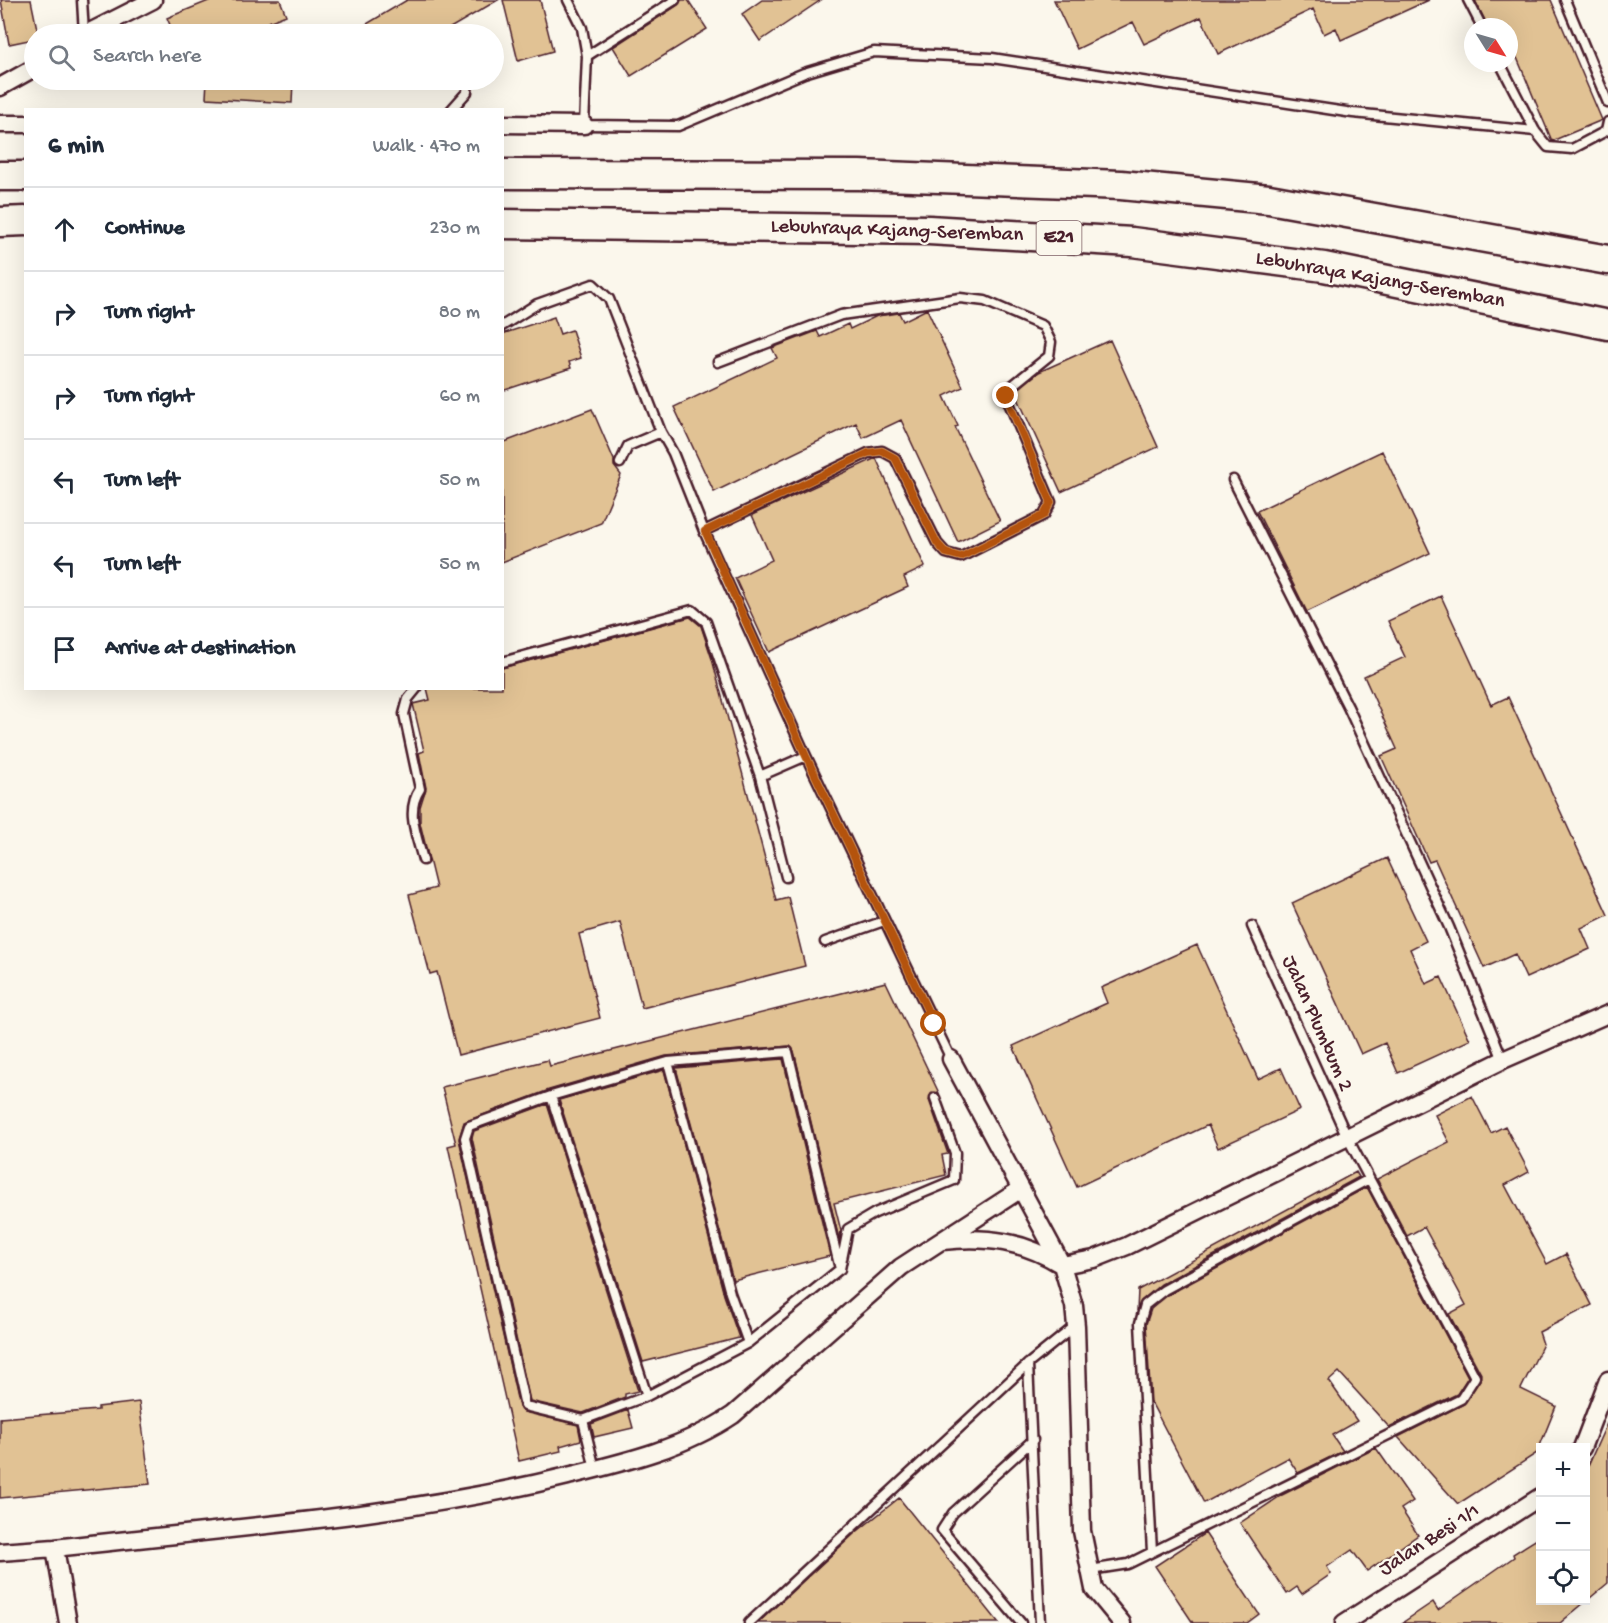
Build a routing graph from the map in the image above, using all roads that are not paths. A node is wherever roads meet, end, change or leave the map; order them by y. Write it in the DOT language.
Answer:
graph roads {
  1 [pos="82,0"];
  2 [pos="153,0"];
  3 [pos="568,0"];
  4 [pos="675,0"];
  5 [pos="1468,0"];
  6 [pos="1565,0"];
  7 [pos="1477,18"];
  8 [pos="84,24"];
  9 [pos="105,24"];
  10 [pos="587,56"];
  11 [pos="1505,72"];
  12 [pos="24,74"];
  13 [pos="0,87"];
  14 [pos="467,90"];
  15 [pos="1608,103"];
  16 [pos="454,108"];
  17 [pos="1608,122"];
  18 [pos="0,124"];
  19 [pos="24,124"];
  20 [pos="504,124"];
  21 [pos="584,125"];
  22 [pos="1535,132"];
  23 [pos="504,174"];
  24 [pos="0,176"];
  25 [pos="24,176"];
  26 [pos="24,221"];
  27 [pos="0,222"];
  28 [pos="504,224"];
  29 [pos="1608,260"];
  30 [pos="504,325"];
  31 [pos="1608,326"];
  32 [pos="718,362"];
  33 [pos="661,432"];
  34 [pos="620,463"];
  35 [pos="1233,480"];
  36 [pos="705,531"];
  37 [pos="504,661"];
  38 [pos="415,690"];
  39 [pos="806,756"];
  40 [pos="760,776"];
  41 [pos="423,860"];
  42 [pos="786,877"];
  43 [pos="884,921"];
  44 [pos="1252,926"];
  45 [pos="825,942"];
  46 [pos="1608,1014"];
  47 [pos="951,1059"];
  48 [pos="1503,1060"];
  49 [pos="668,1062"];
  50 [pos="551,1096"];
  51 [pos="935,1098"];
  52 [pos="1347,1137"];
  53 [pos="1369,1179"];
  54 [pos="1021,1189"];
  55 [pos="939,1241"];
  56 [pos="1062,1265"];
  57 [pos="840,1269"];
  58 [pos="1076,1326"];
  59 [pos="748,1342"];
  60 [pos="1028,1364"];
  61 [pos="1608,1380"];
  62 [pos="647,1396"];
  63 [pos="583,1419"];
  64 [pos="1033,1440"];
  65 [pos="1584,1443"];
  66 [pos="596,1469"];
  67 [pos="1536,1500"];
  68 [pos="55,1548"];
  69 [pos="0,1552"];
  70 [pos="1152,1552"];
  71 [pos="1090,1570"];
  72 [pos="68,1623"];
  73 [pos="749,1623"];
  74 [pos="1021,1623"];
  75 [pos="1040,1623"];
  76 [pos="1122,1623"];
  77 [pos="1344,1623"];
  1 -- 8 [label="lane"];
  2 -- 9 [label="street"];
  3 -- 10 [label="lane"];
  4 -- 10 [label="lane"];
  5 -- 7 [label="lane"];
  6 -- 15 [label="lane"];
  10 -- 21 [label="lane"];
  11 -- 22 [label="lane"];
  12 -- 13 [label="street"];
  14 -- 16 [label="lane"];
  17 -- 22 [label="lane"];
  18 -- 19 [label="street"];
  20 -- 21 [label="street"];
  21 -- 22 [label="lane"];
  23 -- 29 [label="highway"];
  24 -- 25 [label="highway"];
  26 -- 27 [label="highway"];
  28 -- 31 [label="highway, Lebuhraya Kajang-Seremban / E21"];
  30 -- 33 [label="lane"];
  32 -- 36 [label="lane"];
  33 -- 34 [label="lane"];
  33 -- 36 [label="lane"];
  35 -- 48 [label="lane"];
  36 -- 39 [label="lane"];
  37 -- 40 [label="lane"];
  38 -- 41 [label="lane"];
  39 -- 40 [label="lane"];
  39 -- 43 [label="lane"];
  40 -- 42 [label="lane"];
  43 -- 45 [label="lane"];
  43 -- 47 [label="lane"];
  44 -- 52 [label="lane, Jalan Plumbum 2"];
  46 -- 48 [label="street"];
  47 -- 54 [label="street"];
  48 -- 52 [label="street"];
  49 -- 50 [label="lane"];
  49 -- 57 [label="lane"];
  49 -- 59 [label="lane"];
  50 -- 62 [label="lane"];
  50 -- 63 [label="lane"];
  51 -- 57 [label="lane"];
  52 -- 53 [label="lane, Jalan Plumbum 2"];
  52 -- 56 [label="street"];
  53 -- 70 [label="lane"];
  53 -- 70 [label="lane, Jalan Plumbum 2"];
  54 -- 55 [label="street"];
  54 -- 56 [label="street"];
  55 -- 56 [label="street"];
  55 -- 66 [label="street"];
  56 -- 58 [label="street"];
  57 -- 59 [label="lane"];
  58 -- 60 [label="lane"];
  58 -- 71 [label="street"];
  59 -- 62 [label="lane"];
  60 -- 64 [label="lane"];
  60 -- 73 [label="lane"];
  61 -- 65 [label="street"];
  62 -- 63 [label="lane"];
  63 -- 66 [label="lane"];
  64 -- 74 [label="lane"];
  64 -- 75 [label="lane"];
  66 -- 68 [label="street"];
  67 -- 77 [label="street, Jalan Besi 1/1"];
  68 -- 69 [label="street"];
  68 -- 72 [label="street"];
  70 -- 71 [label="lane"];
  71 -- 76 [label="street"];
}
